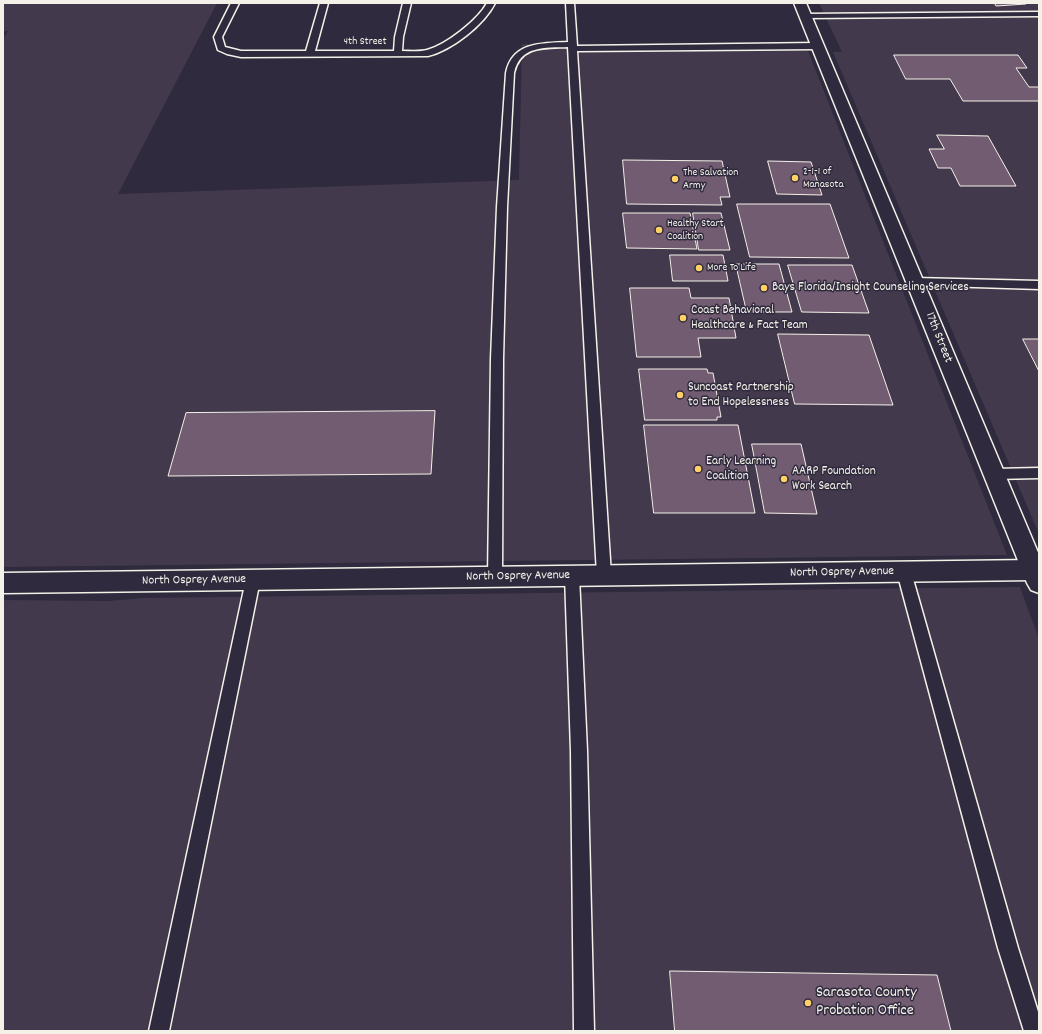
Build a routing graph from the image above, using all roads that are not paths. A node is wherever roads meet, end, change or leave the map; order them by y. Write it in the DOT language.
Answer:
graph roads {
  1 [pos="235,3"];
  2 [pos="324,3"];
  3 [pos="407,3"];
  4 [pos="490,3"];
  5 [pos="570,3"];
  6 [pos="803,9"];
  7 [pos="1039,14"];
  8 [pos="572,46"];
  9 [pos="818,46"];
  10 [pos="310,53"];
  11 [pos="398,53"];
  12 [pos="915,282"];
  13 [pos="1039,285"];
  14 [pos="1039,473"];
  15 [pos="994,474"];
  16 [pos="904,572"];
  17 [pos="572,576"];
  18 [pos="604,576"];
  19 [pos="495,577"];
  20 [pos="1036,577"];
  21 [pos="253,580"];
  22 [pos="3,583"];
  23 [pos="159,1031"];
  24 [pos="584,1031"];
  25 [pos="1034,1031"];
  1 -- 10 [label="lane, 4th Street"];
  2 -- 10 [label="lane"];
  3 -- 11 [label="lane"];
  4 -- 11 [label="lane, 4th Street"];
  5 -- 8 [label="lane"];
  6 -- 7 [label="lane"];
  6 -- 9 [label="street, 17th Street"];
  8 -- 9 [label="lane"];
  8 -- 18 [label="lane"];
  8 -- 19 [label="lane"];
  9 -- 12 [label="street, 17th Street"];
  10 -- 11 [label="lane, 4th Street"];
  12 -- 13 [label="lane"];
  12 -- 15 [label="street, 17th Street"];
  14 -- 15 [label="lane"];
  15 -- 20 [label="street, 17th Street"];
  16 -- 18 [label="street, North Osprey Avenue"];
  16 -- 20 [label="street, North Osprey Avenue"];
  16 -- 25 [label="lane"];
  17 -- 18 [label="street, North Osprey Avenue"];
  17 -- 19 [label="street, North Osprey Avenue"];
  17 -- 24 [label="lane"];
  19 -- 21 [label="street, North Osprey Avenue"];
  21 -- 22 [label="street, North Osprey Avenue"];
  21 -- 23 [label="lane"];
}
